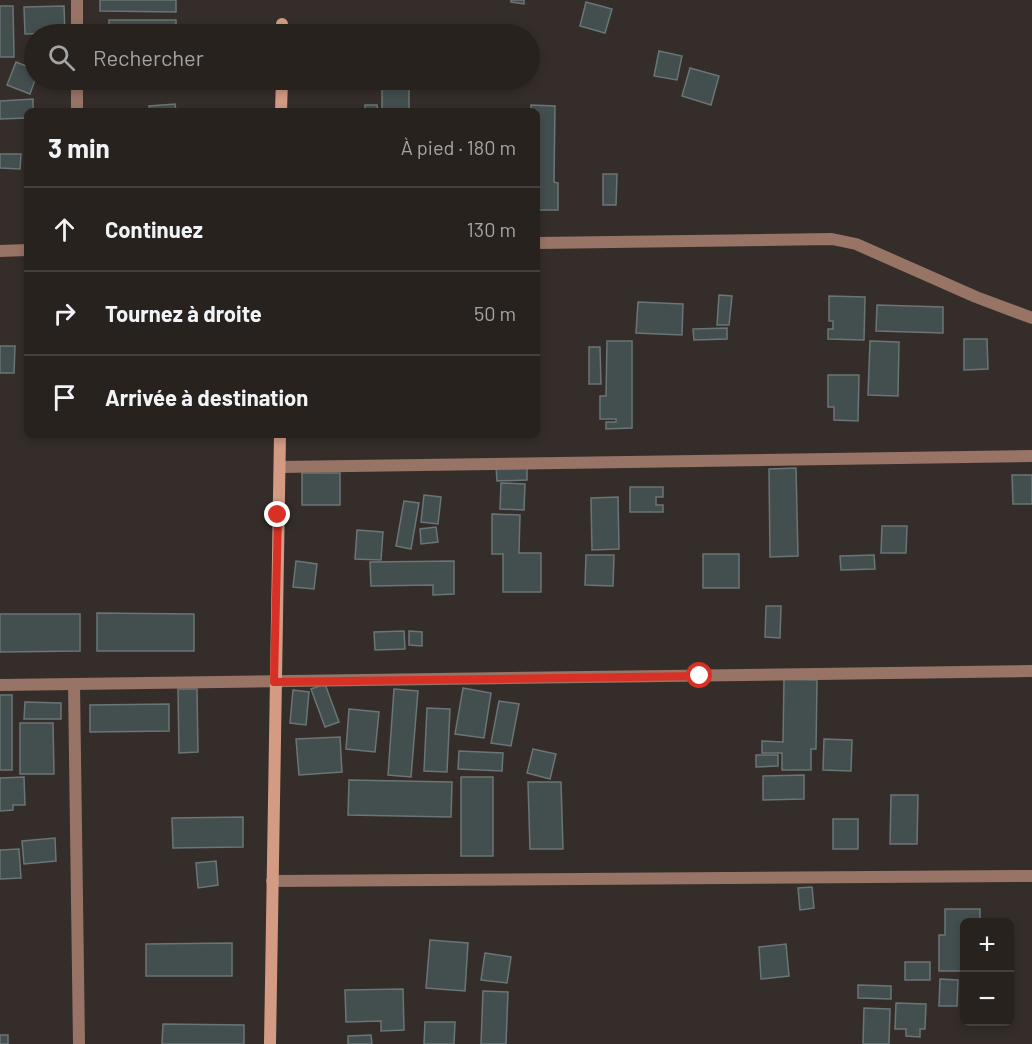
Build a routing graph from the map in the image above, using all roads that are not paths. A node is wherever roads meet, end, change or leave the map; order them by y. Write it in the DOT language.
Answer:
graph roads {
  1 [pos="77,0"];
  2 [pos="77,24"];
  3 [pos="77,90"];
  4 [pos="282,90"];
  5 [pos="77,108"];
  6 [pos="281,108"];
  7 [pos="540,243"];
  8 [pos="24,250"];
  9 [pos="0,251"];
  10 [pos="1032,318"];
  11 [pos="280,438"];
  12 [pos="1032,456"];
  13 [pos="280,467"];
  14 [pos="1032,671"];
  15 [pos="274,682"];
  16 [pos="74,684"];
  17 [pos="0,685"];
  18 [pos="1032,876"];
  19 [pos="272,881"];
  20 [pos="79,1044"];
  21 [pos="270,1044"];
  1 -- 2 [label="street"];
  3 -- 5 [label="street"];
  4 -- 6 [label="street"];
  7 -- 10 [label="street"];
  8 -- 9 [label="street"];
  11 -- 13 [label="street"];
  12 -- 13 [label="street"];
  13 -- 15 [label="street"];
  14 -- 15 [label="street"];
  15 -- 16 [label="street"];
  15 -- 19 [label="street"];
  16 -- 17 [label="street"];
  16 -- 20 [label="street"];
  18 -- 19 [label="street"];
  19 -- 21 [label="street"];
}
